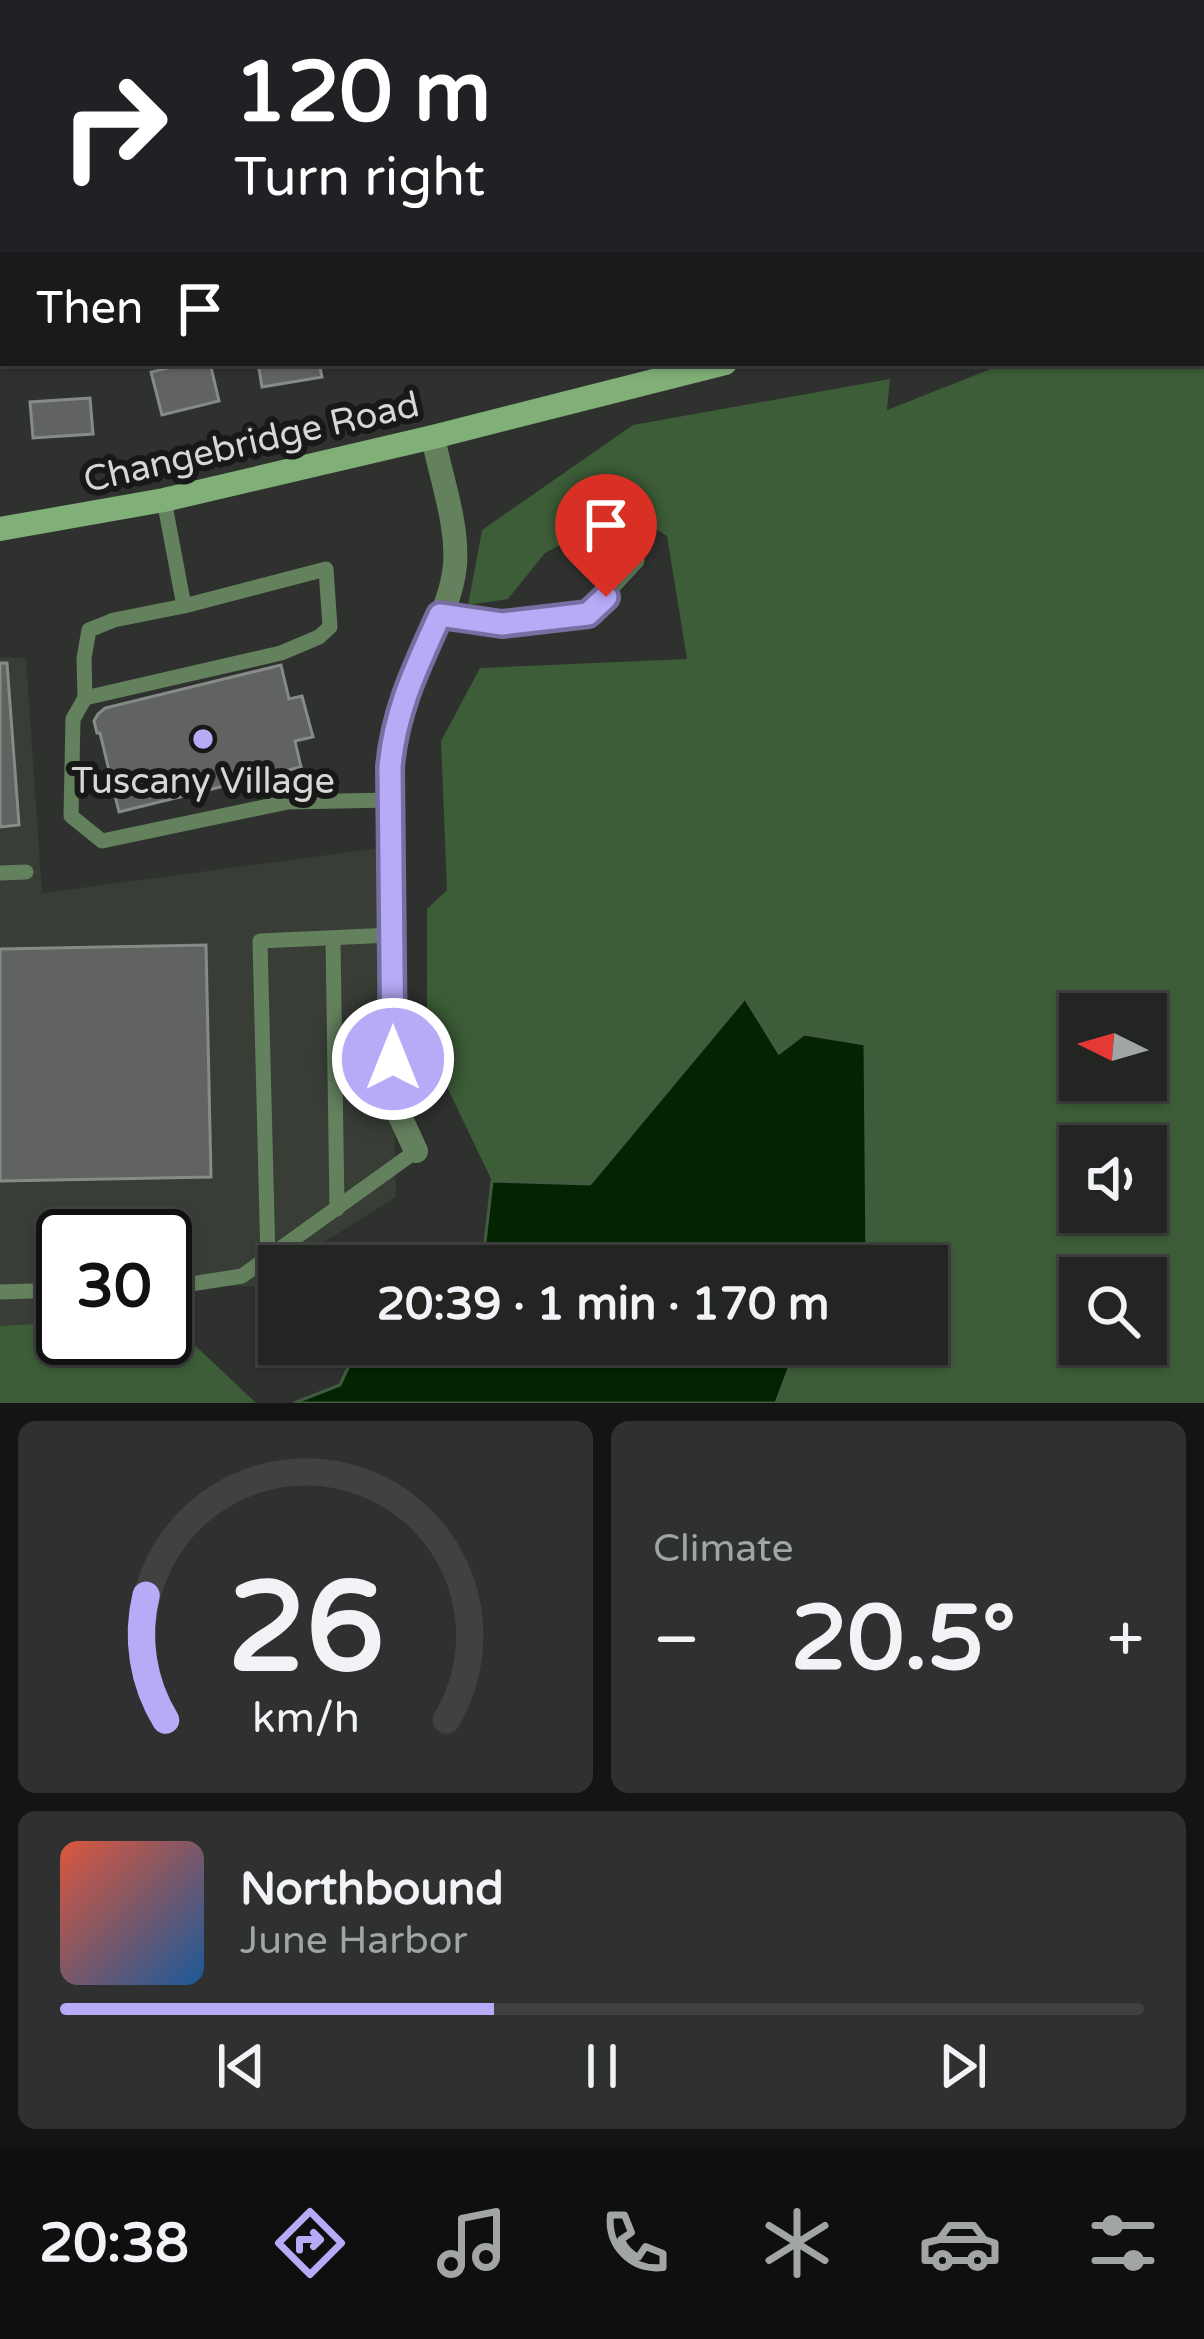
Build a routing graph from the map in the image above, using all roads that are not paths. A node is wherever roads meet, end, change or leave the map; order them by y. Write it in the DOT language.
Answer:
graph roads {
  1 [pos="706,366"];
  2 [pos="433,437"];
  3 [pos="164,500"];
  4 [pos="0,530"];
  5 [pos="637,561"];
  6 [pos="184,606"];
  7 [pos="440,615"];
  8 [pos="85,698"];
  9 [pos="391,800"];
  10 [pos="26,872"];
  11 [pos="0,873"];
  12 [pos="392,934"];
  13 [pos="333,938"];
  14 [pos="416,1151"];
  15 [pos="337,1209"];
  16 [pos="268,1245"];
  17 [pos="288,1245"];
  18 [pos="258,1266"];
  19 [pos="192,1284"];
  20 [pos="36,1291"];
  21 [pos="0,1292"];
  1 -- 2 [label="main road, Changebridge Road"];
  2 -- 3 [label="main road, Changebridge Road"];
  2 -- 7 [label="street"];
  3 -- 4 [label="main road, Changebridge Road"];
  3 -- 6 [label="lane"];
  5 -- 7 [label="lane"];
  6 -- 8 [label="lane"];
  6 -- 8 [label="lane"];
  7 -- 9 [label="street"];
  8 -- 9 [label="lane"];
  9 -- 12 [label="street"];
  10 -- 11 [label="lane"];
  12 -- 13 [label="lane"];
  12 -- 14 [label="street"];
  13 -- 15 [label="lane"];
  13 -- 16 [label="lane"];
  14 -- 15 [label="lane"];
  15 -- 17 [label="lane"];
  18 -- 19 [label="lane"];
  20 -- 21 [label="lane"];
}
